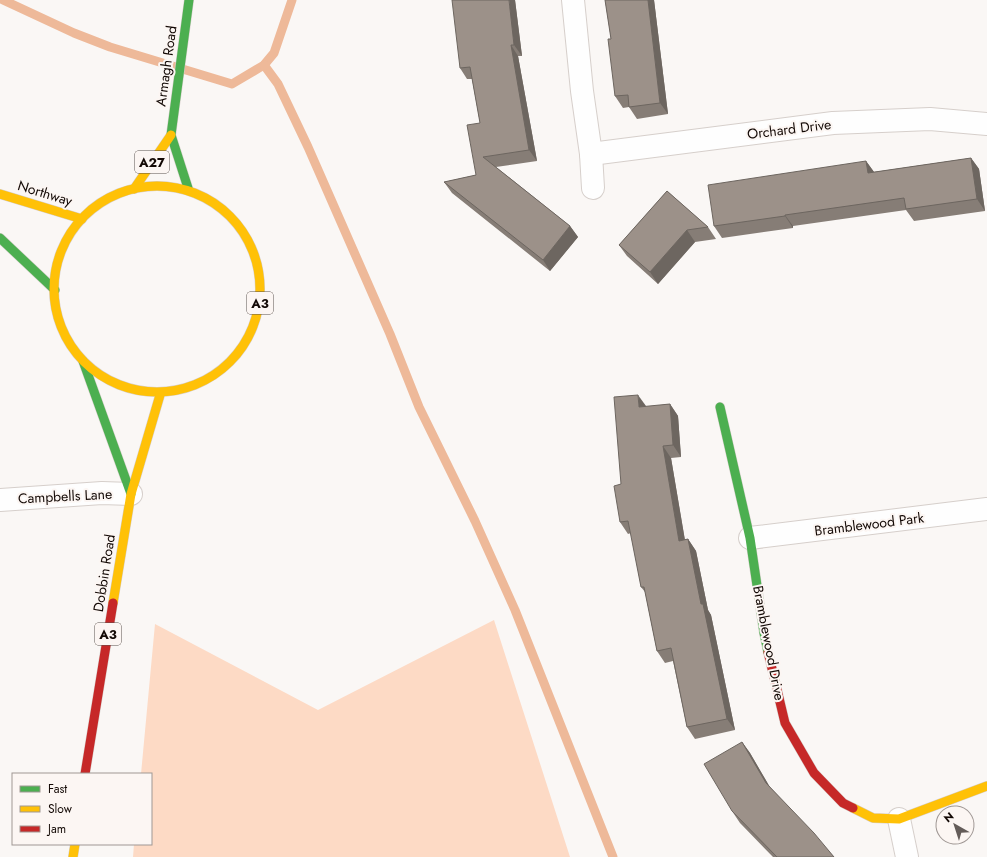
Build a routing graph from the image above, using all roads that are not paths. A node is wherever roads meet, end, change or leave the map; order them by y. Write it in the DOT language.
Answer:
graph roads {
  1 [pos="189,0"];
  2 [pos="573,0"];
  3 [pos="987,124"];
  4 [pos="170,135"];
  5 [pos="591,154"];
  6 [pos="188,188"];
  7 [pos="593,188"];
  8 [pos="134,189"];
  9 [pos="0,194"];
  10 [pos="82,219"];
  11 [pos="0,238"];
  12 [pos="56,290"];
  13 [pos="83,361"];
  14 [pos="160,395"];
  15 [pos="720,407"];
  16 [pos="131,494"];
  17 [pos="0,500"];
  18 [pos="987,509"];
  19 [pos="750,538"];
  20 [pos="85,773"];
  21 [pos="987,786"];
  22 [pos="899,819"];
  23 [pos="75,845"];
  24 [pos="73,857"];
  25 [pos="907,857"];
  1 -- 4 [label="main road, Armagh Road / A27"];
  2 -- 5 [label="street"];
  3 -- 5 [label="street, Orchard Drive"];
  4 -- 6 [label="main road, Armagh Road / A27"];
  4 -- 8 [label="main road, Armagh Road / A27"];
  5 -- 7 [label="street"];
  6 -- 8 [label="main road, A3"];
  6 -- 14 [label="main road, A3"];
  8 -- 10 [label="main road, A3"];
  9 -- 10 [label="main road, Northway"];
  10 -- 12 [label="main road, A3"];
  11 -- 12 [label="main road"];
  12 -- 13 [label="main road, A3"];
  13 -- 14 [label="main road, A3"];
  13 -- 16 [label="main road, Dobbin Road / A3"];
  14 -- 16 [label="main road, Dobbin Road / A3"];
  15 -- 19 [label="main road, Bramblewood Drive"];
  16 -- 17 [label="street, Campbells Lane"];
  16 -- 20 [label="main road, Dobbin Road / A3"];
  18 -- 19 [label="street, Bramblewood Park"];
  19 -- 22 [label="main road, Bramblewood Drive"];
  21 -- 22 [label="main road, Bramblewood Drive"];
  22 -- 25 [label="street"];
  23 -- 24 [label="main road"];
}
